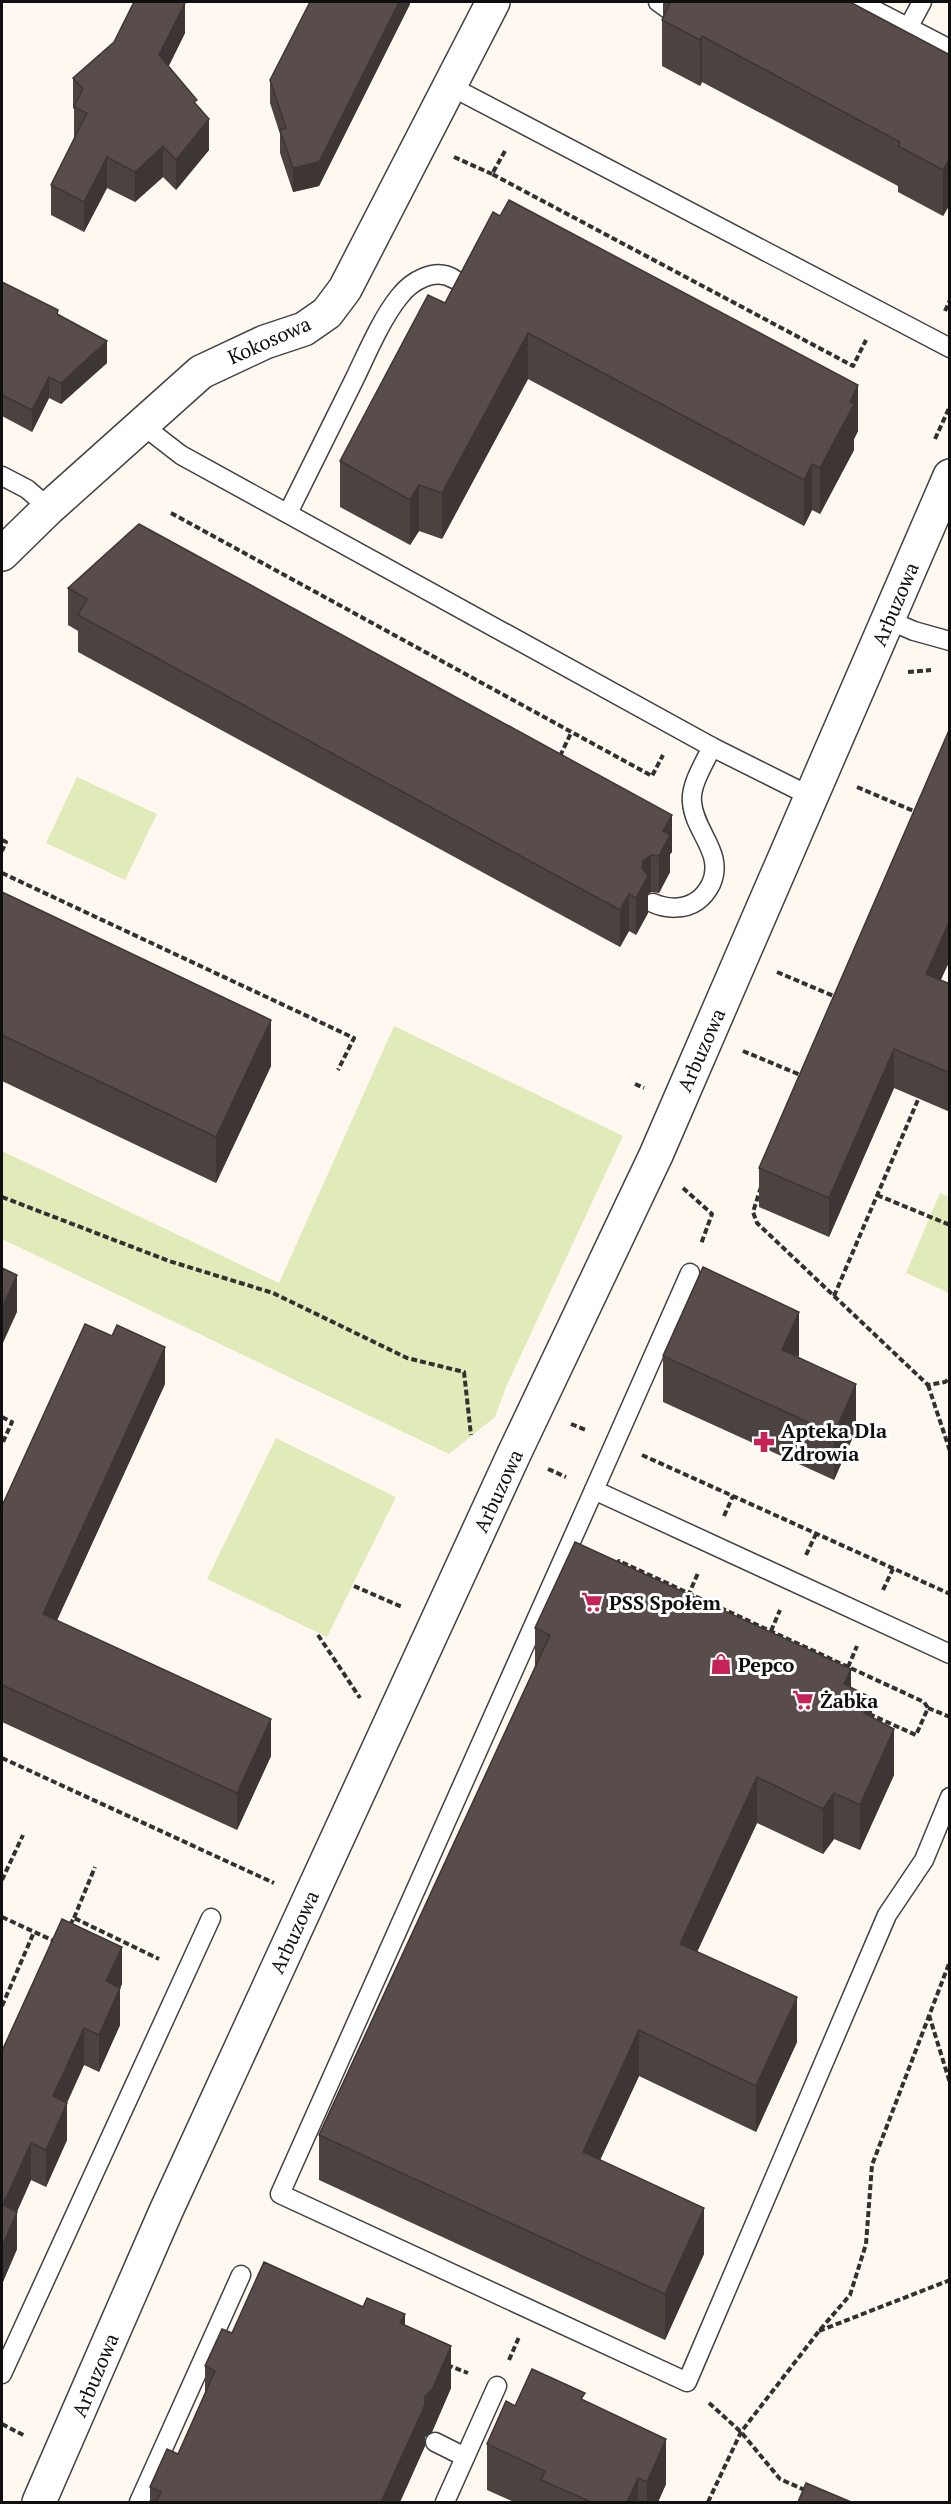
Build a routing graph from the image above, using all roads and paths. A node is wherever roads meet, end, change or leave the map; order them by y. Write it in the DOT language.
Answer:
graph roads {
  1 [pos="492,2"];
  2 [pos="859,2"];
  3 [pos="922,2"];
  4 [pos="908,28"];
  5 [pos="950,50"];
  6 [pos="450,86"];
  7 [pos="521,124"];
  8 [pos="449,155"];
  9 [pos="492,174"];
  10 [pos="454,279"];
  11 [pos="880,313"];
  12 [pos="950,348"];
  13 [pos="141,424"];
  14 [pos="2,476"];
  15 [pos="950,476"];
  16 [pos="49,508"];
  17 [pos="171,513"];
  18 [pos="288,513"];
  19 [pos="2,554"];
  20 [pos="888,620"];
  21 [pos="950,641"];
  22 [pos="939,669"];
  23 [pos="906,673"];
  24 [pos="678,728"];
  25 [pos="572,733"];
  26 [pos="712,747"];
  27 [pos="558,759"];
  28 [pos="848,784"];
  29 [pos="812,797"];
  30 [pos="923,815"];
  31 [pos="2,840"];
  32 [pos="2,851"];
  33 [pos="2,873"];
  34 [pos="653,903"];
  35 [pos="768,968"];
  36 [pos="843,1000"];
  37 [pos="734,1047"];
  38 [pos="338,1070"];
  39 [pos="809,1078"];
  40 [pos="921,1092"];
  41 [pos="764,1181"];
  42 [pos="675,1182"];
  43 [pos="877,1195"];
  44 [pos="2,1197"];
  45 [pos="950,1225"];
  46 [pos="690,1273"];
  47 [pos="834,1296"];
  48 [pos="950,1378"];
  49 [pos="928,1385"];
  50 [pos="2,1417"];
  51 [pos="562,1420"];
  52 [pos="471,1435"];
  53 [pos="615,1443"];
  54 [pos="2,1444"];
  55 [pos="950,1451"];
  56 [pos="514,1454"];
  57 [pos="594,1490"];
  58 [pos="614,1571"];
  59 [pos="354,1586"];
  60 [pos="950,1594"];
  61 [pos="410,1611"];
  62 [pos="318,1635"];
  63 [pos="950,1654"];
  64 [pos="366,1706"];
  65 [pos="928,1708"];
  66 [pos="865,1712"];
  67 [pos="950,1717"];
  68 [pos="2,1758"];
  69 [pos="950,1797"];
  70 [pos="23,1835"];
  71 [pos="95,1867"];
  72 [pos="2,1880"];
  73 [pos="280,1886"];
  74 [pos="2,1917"];
  75 [pos="74,1918"];
  76 [pos="211,1918"];
  77 [pos="69,1926"];
  78 [pos="34,1932"];
  79 [pos="61,1944"];
  80 [pos="950,1961"];
  81 [pos="167,1963"];
  82 [pos="2,2006"];
  83 [pos="930,2015"];
  84 [pos="950,2083"];
  85 [pos="241,2275"];
  86 [pos="950,2280"];
  87 [pos="531,2309"];
  88 [pos="819,2331"];
  89 [pos="443,2363"];
  90 [pos="2,2374"];
  91 [pos="687,2382"];
  92 [pos="497,2386"];
  93 [pos="2,2424"];
  94 [pos="741,2432"];
  95 [pos="27,2436"];
  96 [pos="435,2442"];
  97 [pos="465,2457"];
  98 [pos="812,2493"];
  99 [pos="39,2502"];
  100 [pos="139,2502"];
  101 [pos="445,2502"];
  102 [pos="708,2502"];
  1 -- 6 [label="street, Kokosowa"];
  2 -- 4 [label="lane"];
  3 -- 4 [label="lane"];
  4 -- 5 [label="lane"];
  6 -- 7 [label="lane"];
  6 -- 13 [label="street, Kokosowa"];
  7 -- 9 [label="path"];
  7 -- 11 [label="lane"];
  8 -- 9 [label="path"];
  9 -- 11 [label="path"];
  10 -- 18 [label="lane"];
  11 -- 12 [label="lane"];
  13 -- 16 [label="street, Kokosowa"];
  13 -- 18 [label="lane"];
  14 -- 16 [label="lane"];
  15 -- 20 [label="street, Arbuzowa"];
  16 -- 19 [label="street, Kokosowa"];
  17 -- 25 [label="path"];
  18 -- 24 [label="lane"];
  20 -- 21 [label="lane"];
  20 -- 29 [label="street, Arbuzowa"];
  22 -- 23 [label="path"];
  24 -- 25 [label="path"];
  24 -- 26 [label="lane"];
  25 -- 27 [label="path"];
  26 -- 29 [label="lane"];
  26 -- 34 [label="lane"];
  28 -- 30 [label="path"];
  29 -- 56 [label="street, Arbuzowa"];
  31 -- 32 [label="path"];
  33 -- 38 [label="path"];
  35 -- 36 [label="path"];
  37 -- 39 [label="path"];
  40 -- 43 [label="path"];
  41 -- 47 [label="path"];
  42 -- 46 [label="path"];
  43 -- 45 [label="path"];
  43 -- 47 [label="path"];
  44 -- 52 [label="path"];
  46 -- 53 [label="lane"];
  47 -- 49 [label="path"];
  48 -- 49 [label="path"];
  49 -- 55 [label="path"];
  50 -- 54 [label="path"];
  51 -- 53 [label="path"];
  53 -- 57 [label="lane"];
  53 -- 60 [label="path"];
  56 -- 57 [label="path"];
  56 -- 99 [label="street, Arbuzowa"];
  57 -- 63 [label="lane"];
  57 -- 87 [label="lane"];
  58 -- 65 [label="path"];
  59 -- 61 [label="path"];
  62 -- 64 [label="path"];
  65 -- 66 [label="path"];
  65 -- 67 [label="path"];
  68 -- 73 [label="path"];
  69 -- 91 [label="lane"];
  70 -- 72 [label="path"];
  71 -- 75 [label="path"];
  74 -- 78 [label="path"];
  75 -- 77 [label="path"];
  75 -- 81 [label="path"];
  76 -- 90 [label="lane"];
  78 -- 79 [label="path"];
  78 -- 82 [label="path"];
  80 -- 83 [label="path"];
  83 -- 84 [label="path"];
  83 -- 88 [label="path"];
  85 -- 100 [label="lane"];
  86 -- 88 [label="path"];
  87 -- 91 [label="lane"];
  87 -- 92 [label="path"];
  88 -- 94 [label="path"];
  89 -- 92 [label="path"];
  91 -- 94 [label="path"];
  92 -- 97 [label="lane"];
  93 -- 95 [label="path"];
  94 -- 98 [label="path"];
  94 -- 102 [label="path"];
  96 -- 97 [label="lane"];
  97 -- 101 [label="lane"];
}
